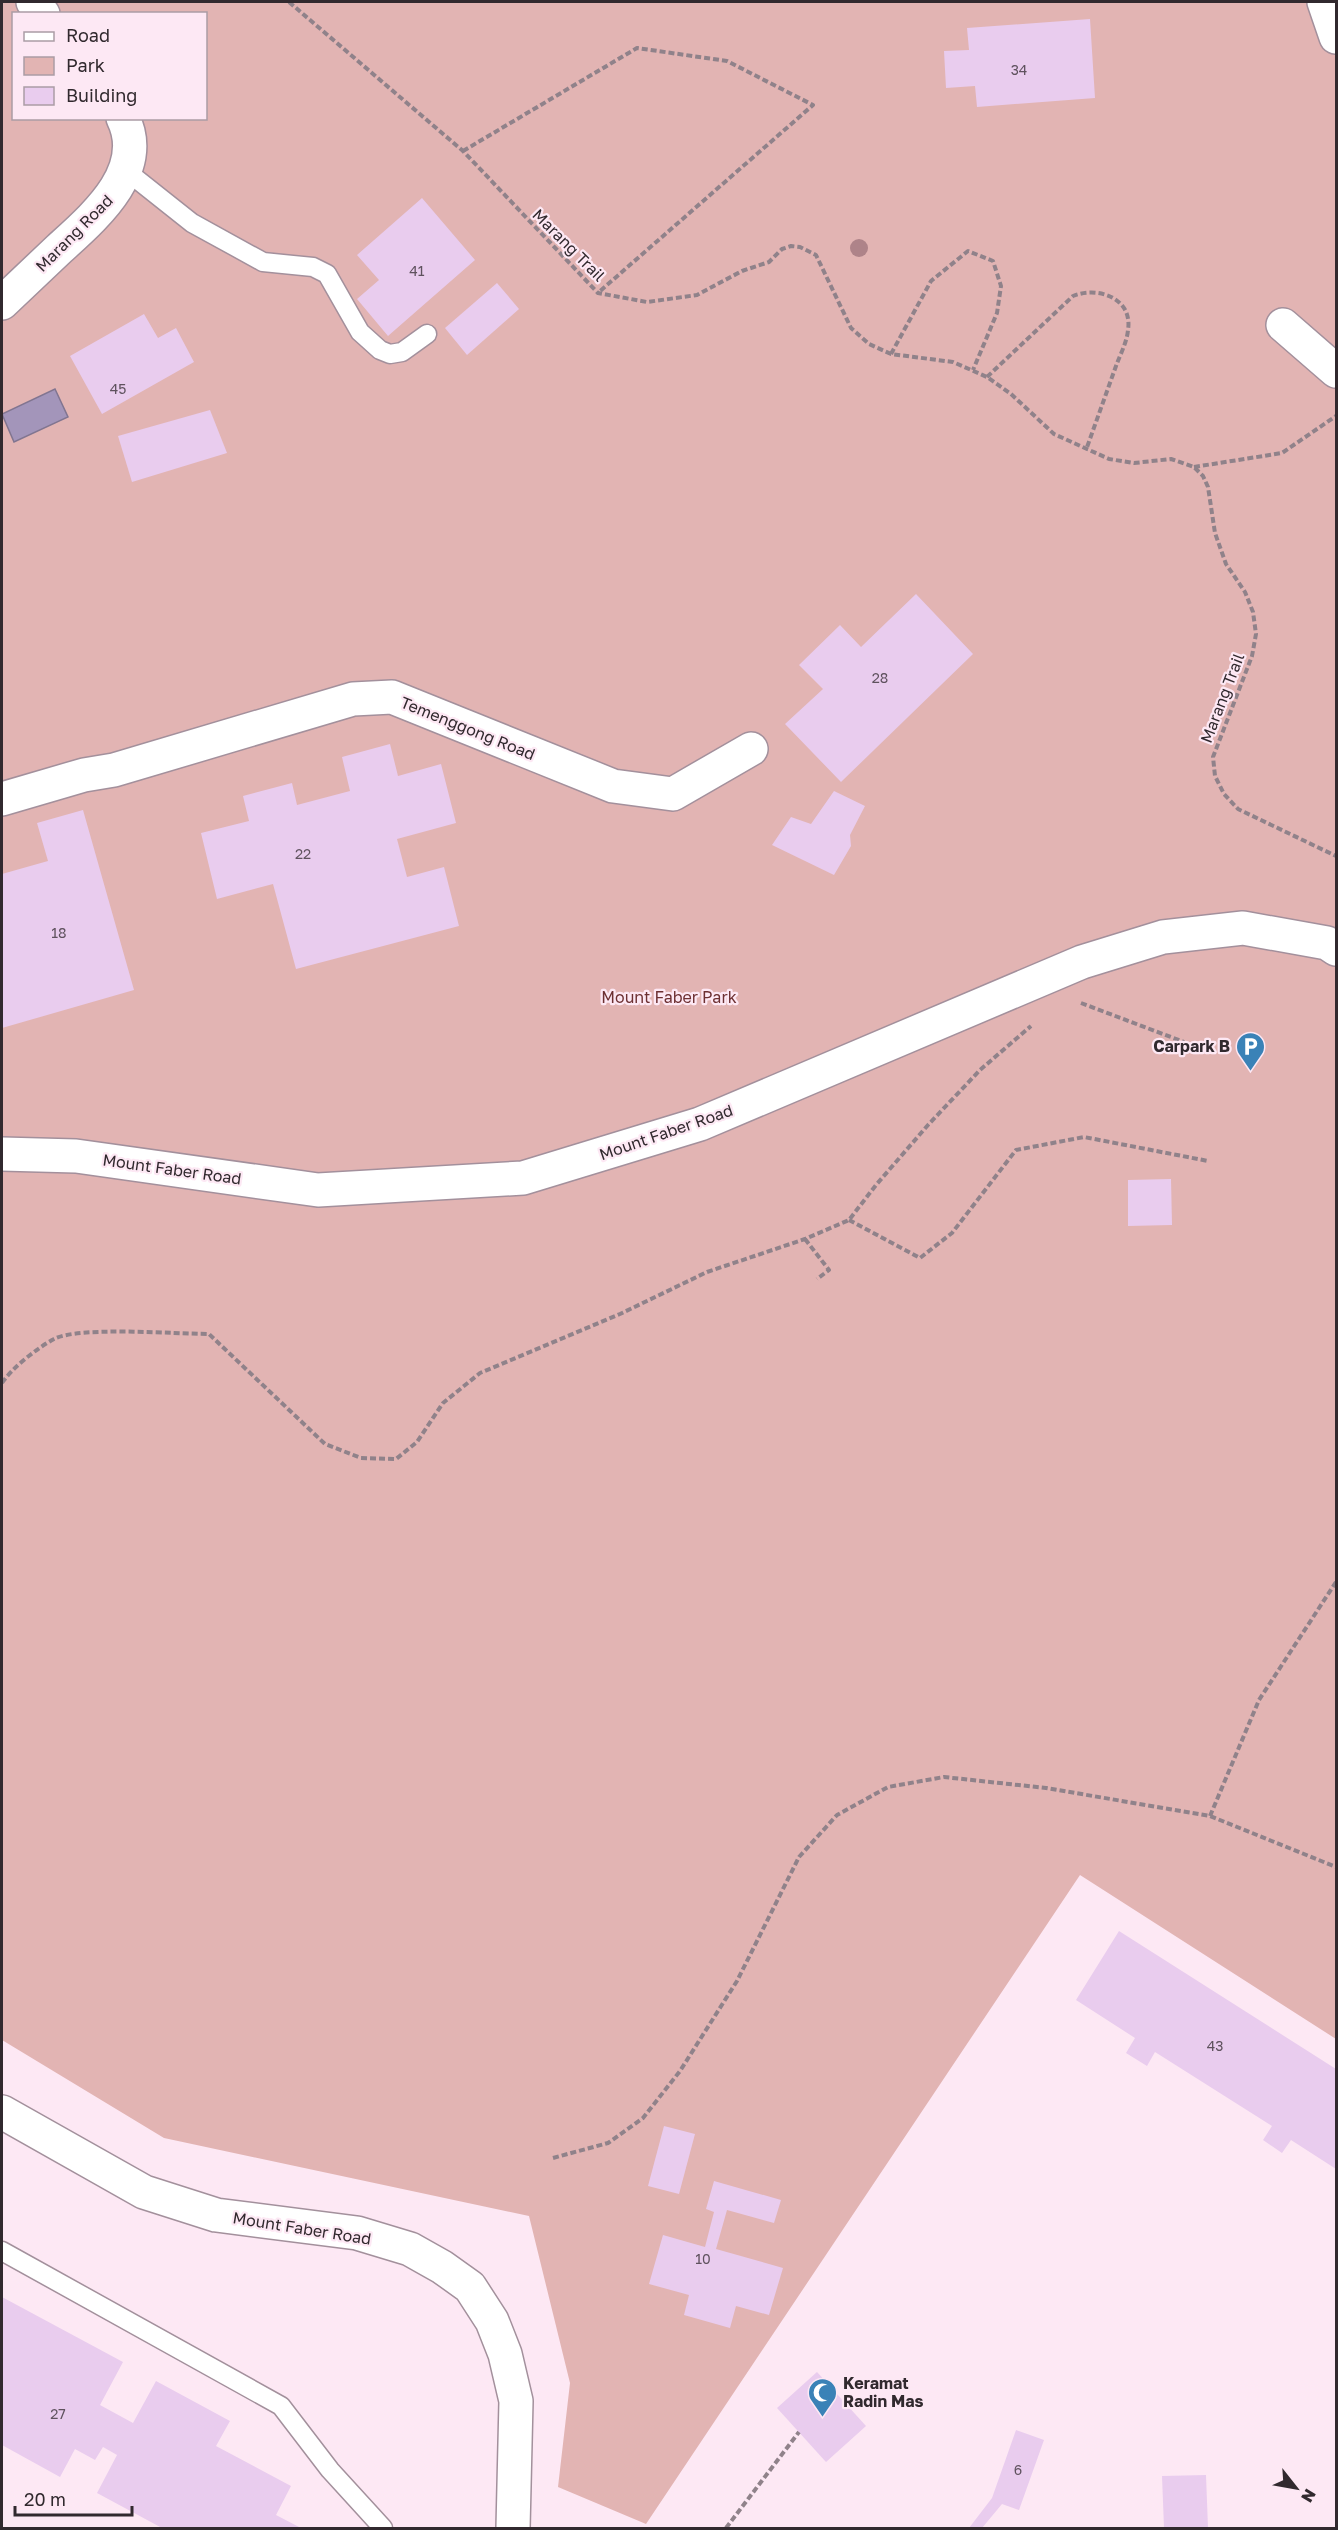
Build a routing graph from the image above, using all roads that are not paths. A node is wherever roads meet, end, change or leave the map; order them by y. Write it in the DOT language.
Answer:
graph roads {
  1 [pos="1324,2"];
  2 [pos="1336,37"];
  3 [pos="124,120"];
  4 [pos="124,169"];
  5 [pos="2,303"];
  6 [pos="1283,325"];
  7 [pos="427,334"];
  8 [pos="1336,371"];
  9 [pos="751,749"];
  10 [pos="2,799"];
  11 [pos="1336,949"];
  12 [pos="2,1154"];
  13 [pos="2,2112"];
  14 [pos="2,2251"];
  15 [pos="383,2529"];
  16 [pos="513,2529"];
  1 -- 2 [label="street"];
  3 -- 4 [label="street, Marang Road"];
  4 -- 5 [label="street, Marang Road"];
  4 -- 7 [label="lane"];
  6 -- 8 [label="street"];
  9 -- 10 [label="street, Temenggong Road"];
  11 -- 12 [label="street, Mount Faber Road"];
  13 -- 16 [label="street, Mount Faber Road"];
  14 -- 15 [label="lane"];
}
